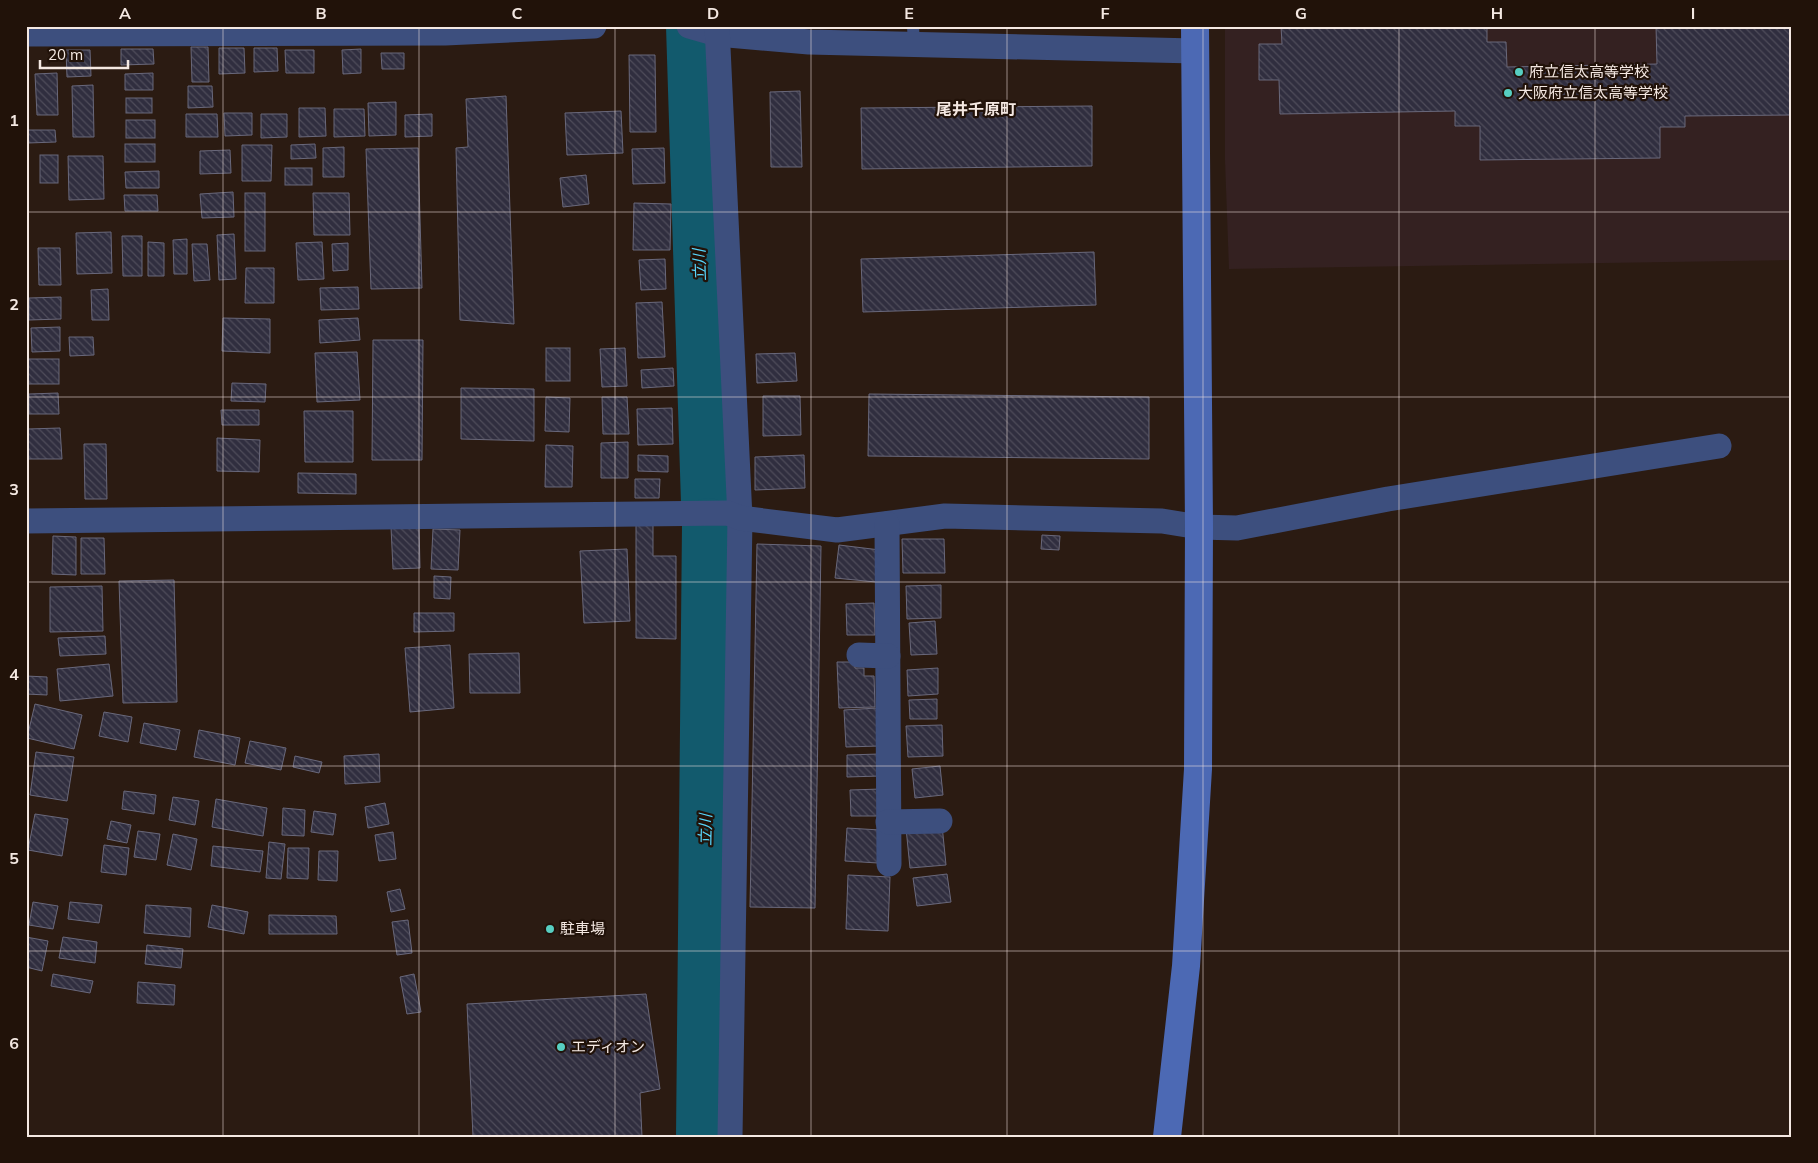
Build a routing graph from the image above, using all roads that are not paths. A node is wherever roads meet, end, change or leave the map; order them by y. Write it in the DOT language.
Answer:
graph roads {
  1 [pos="594,26"];
  2 [pos="707,29"];
  3 [pos="26,34"];
  4 [pos="809,34"];
  5 [pos="914,35"];
  6 [pos="1195,39"];
  7 [pos="1719,446"];
  8 [pos="734,515"];
  9 [pos="26,521"];
  10 [pos="887,524"];
  11 [pos="1199,527"];
  12 [pos="859,656"];
  13 [pos="888,656"];
  14 [pos="940,821"];
  15 [pos="888,822"];
  16 [pos="889,864"];
  17 [pos="730,1137"];
  18 [pos="1167,1137"];
  1 -- 3 [label="street"];
  2 -- 4 [label="street"];
  2 -- 8 [label="street"];
  4 -- 5 [label="street"];
  5 -- 6 [label="street"];
  6 -- 11 [label="street"];
  7 -- 11 [label="street"];
  8 -- 9 [label="street"];
  8 -- 10 [label="street"];
  8 -- 17 [label="street"];
  10 -- 11 [label="street"];
  10 -- 13 [label="street"];
  11 -- 18 [label="street"];
  12 -- 13 [label="street"];
  13 -- 15 [label="street"];
  14 -- 15 [label="street"];
  15 -- 16 [label="street"];
}
